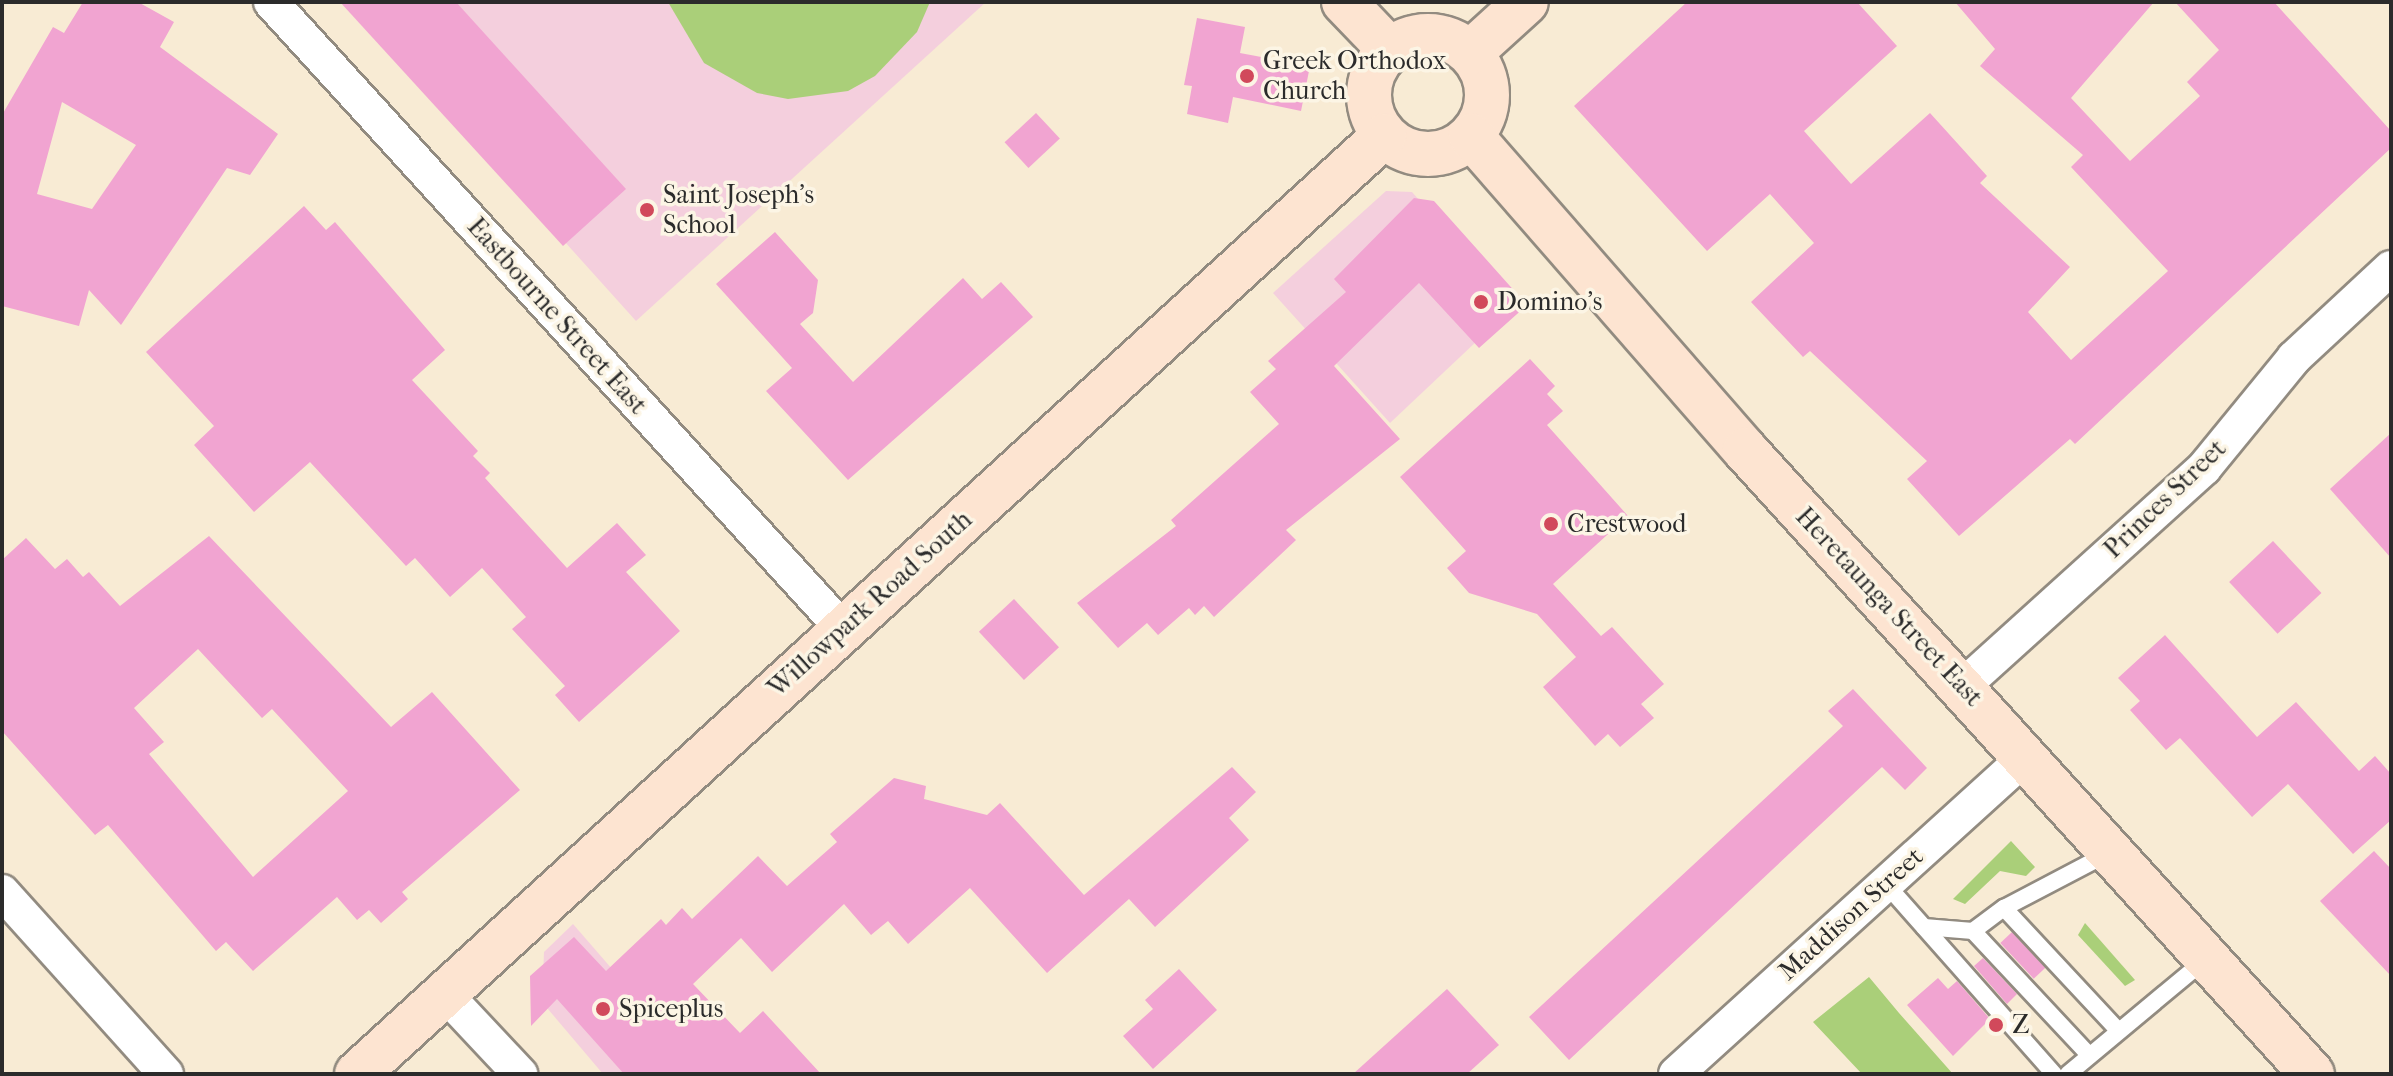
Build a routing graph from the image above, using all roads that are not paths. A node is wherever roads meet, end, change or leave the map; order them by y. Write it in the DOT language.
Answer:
graph roads {
  1 [pos="271,2"];
  2 [pos="1344,2"];
  3 [pos="1526,2"];
  4 [pos="1390,50"];
  5 [pos="1471,52"];
  6 [pos="1384,136"];
  7 [pos="1471,136"];
  8 [pos="2391,268"];
  9 [pos="843,629"];
  10 [pos="1963,686"];
  11 [pos="2027,756"];
  12 [pos="2112,851"];
  13 [pos="1885,883"];
  14 [pos="2,892"];
  15 [pos="2004,908"];
  16 [pos="1924,927"];
  17 [pos="1973,931"];
  18 [pos="2208,958"];
  19 [pos="445,994"];
  20 [pos="2117,1029"];
  21 [pos="2089,1055"];
  22 [pos="166,1074"];
  23 [pos="357,1074"];
  24 [pos="520,1074"];
  25 [pos="1676,1074"];
  26 [pos="2054,1074"];
  27 [pos="2068,1074"];
  28 [pos="2312,1074"];
  1 -- 9 [label="street, Eastbourne Street East"];
  2 -- 4 [label="main road"];
  3 -- 5 [label="main road"];
  4 -- 5 [label="main road"];
  4 -- 6 [label="main road"];
  5 -- 7 [label="main road"];
  6 -- 7 [label="main road"];
  6 -- 9 [label="main road, Willowpark Road South"];
  7 -- 10 [label="main road, Heretaunga Street East"];
  8 -- 10 [label="street, Princes Street"];
  9 -- 19 [label="main road, Willowpark Road South"];
  10 -- 11 [label="main road, Heretaunga Street East"];
  11 -- 12 [label="main road, Heretaunga Street East"];
  11 -- 13 [label="street, Maddison Street"];
  12 -- 15 [label="lane"];
  12 -- 18 [label="main road, Heretaunga Street East"];
  13 -- 16 [label="lane"];
  13 -- 25 [label="street, Maddison Street"];
  14 -- 22 [label="street"];
  15 -- 17 [label="lane"];
  15 -- 20 [label="lane"];
  16 -- 17 [label="lane"];
  16 -- 26 [label="lane"];
  17 -- 21 [label="lane"];
  18 -- 20 [label="lane"];
  18 -- 28 [label="main road, Heretaunga Street East"];
  19 -- 23 [label="main road, Willowpark Road South"];
  19 -- 24 [label="street"];
  20 -- 21 [label="lane"];
  21 -- 27 [label="lane"];
}
